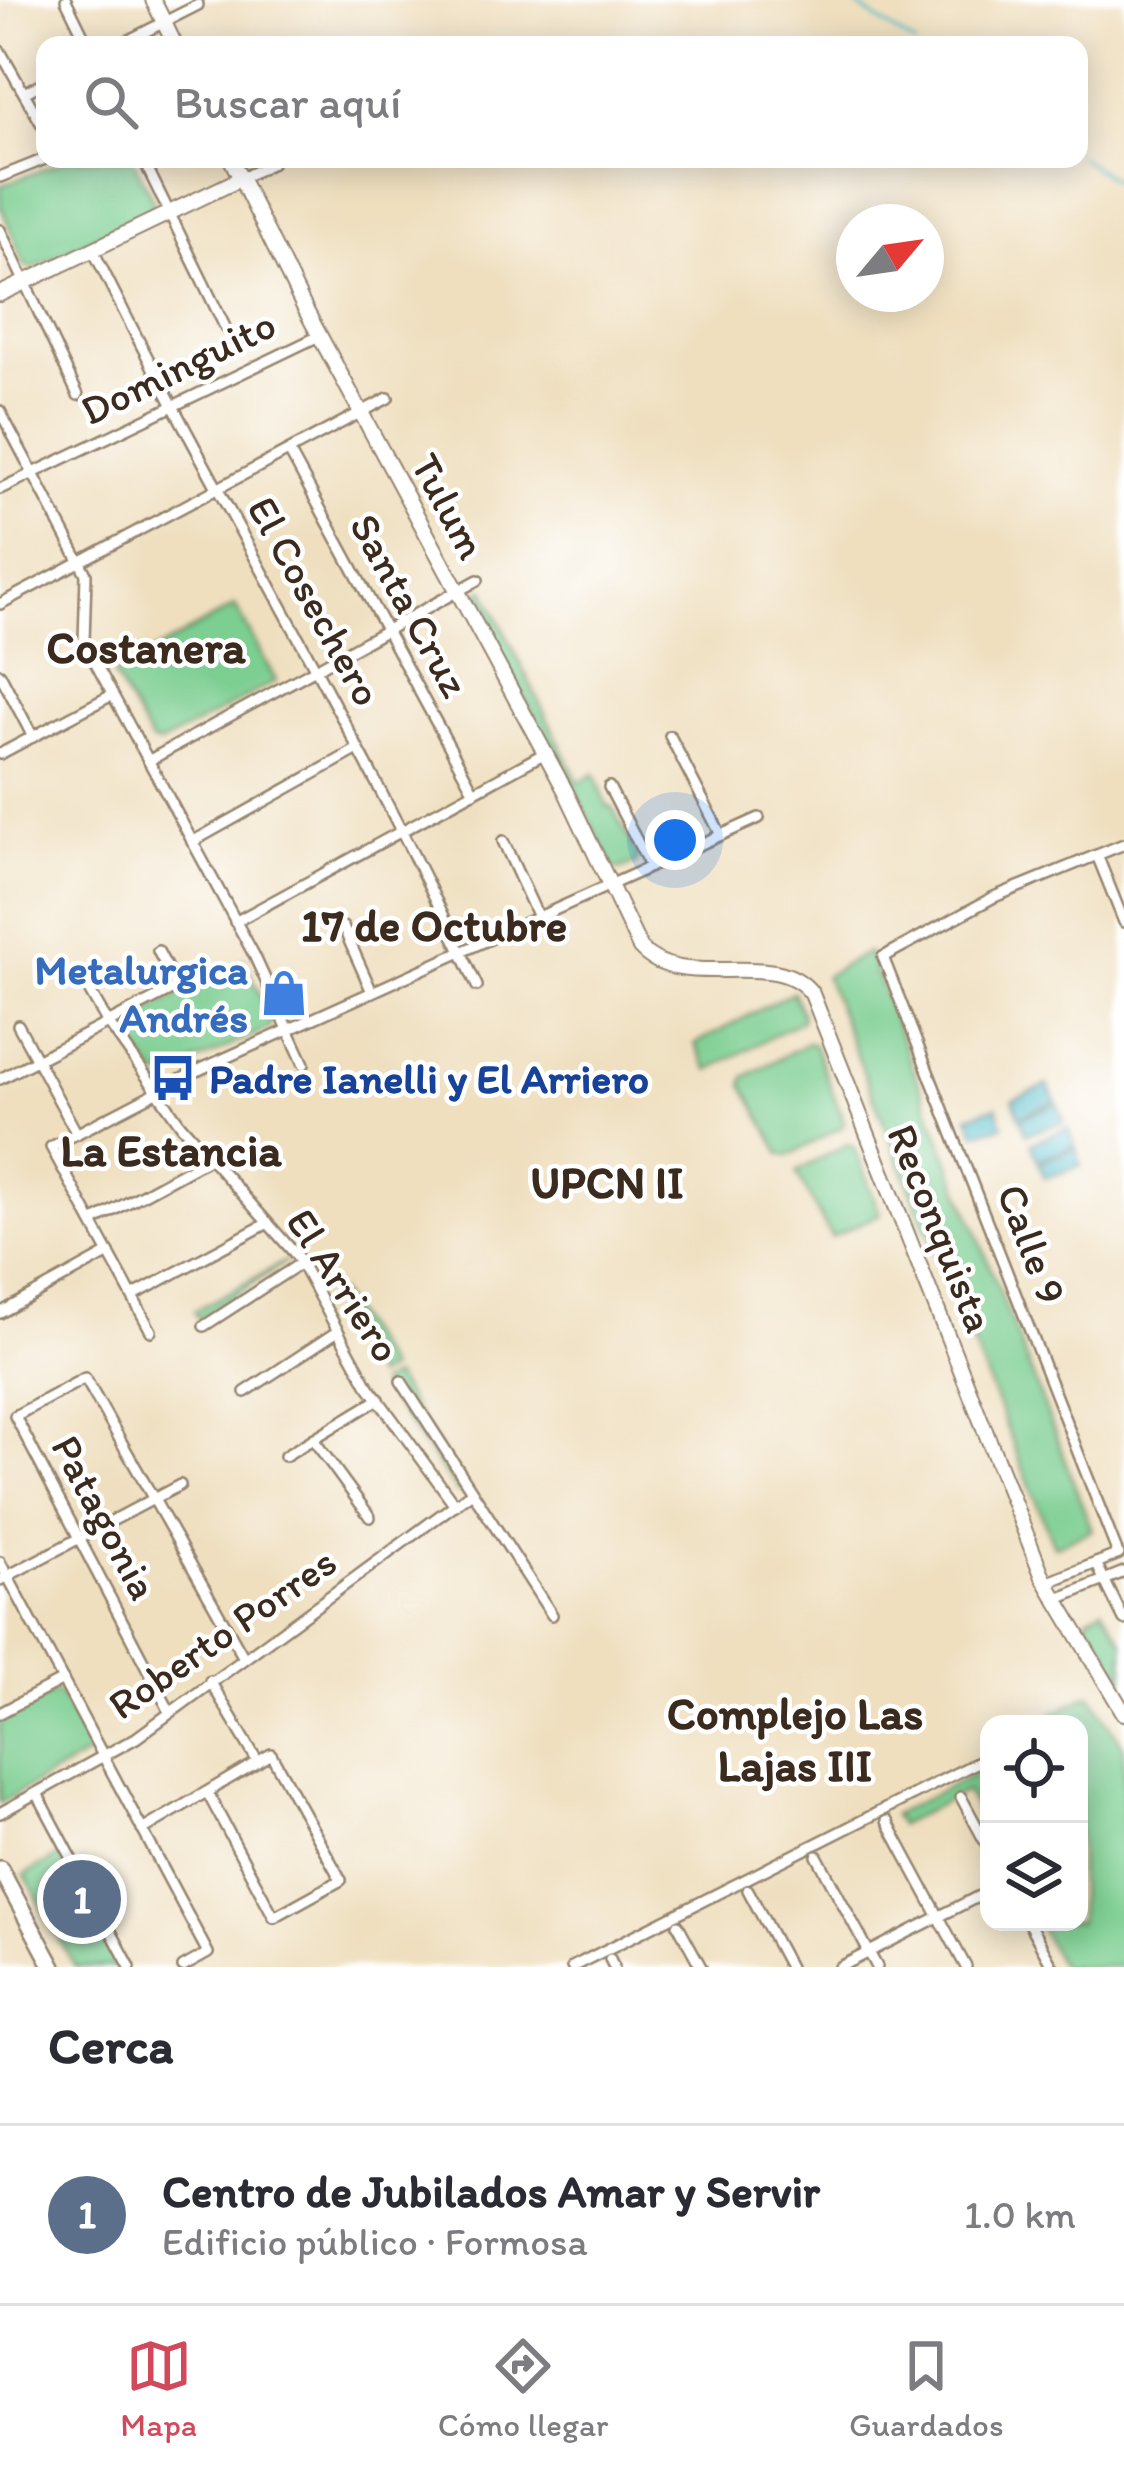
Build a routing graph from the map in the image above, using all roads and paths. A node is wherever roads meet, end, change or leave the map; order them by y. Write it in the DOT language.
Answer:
graph roads {
  1 [pos="65,0"];
  2 [pos="153,0"];
  3 [pos="197,5"];
  4 [pos="164,22"];
  5 [pos="83,36"];
  6 [pos="137,36"];
  7 [pos="171,36"];
  8 [pos="0,51"];
  9 [pos="36,87"];
  10 [pos="24,93"];
  11 [pos="36,114"];
  12 [pos="36,163"];
  13 [pos="147,168"];
  14 [pos="235,168"];
  15 [pos="261,168"];
  16 [pos="0,177"];
  17 [pos="240,178"];
  18 [pos="169,213"];
  19 [pos="0,230"];
  20 [pos="93,250"];
  21 [pos="24,283"];
  22 [pos="0,294"];
  23 [pos="226,329"];
  24 [pos="319,336"];
  25 [pos="77,395"];
  26 [pos="388,398"];
  27 [pos="172,407"];
  28 [pos="0,411"];
  29 [pos="361,412"];
  30 [pos="289,451"];
  31 [pos="33,474"];
  32 [pos="0,489"];
  33 [pos="217,489"];
  34 [pos="80,562"];
  35 [pos="478,580"];
  36 [pos="458,592"];
  37 [pos="0,604"];
  38 [pos="386,630"];
  39 [pos="315,669"];
  40 [pos="0,674"];
  41 [pos="112,695"];
  42 [pos="33,736"];
  43 [pos="670,736"];
  44 [pos="358,749"];
  45 [pos="545,753"];
  46 [pos="0,754"];
  47 [pos="148,760"];
  48 [pos="609,787"];
  49 [pos="474,792"];
  50 [pos="759,818"];
  51 [pos="403,831"];
  52 [pos="721,835"];
  53 [pos="503,841"];
  54 [pos="192,842"];
  55 [pos="1124,844"];
  56 [pos="1097,855"];
  57 [pos="650,866"];
  58 [pos="610,884"];
  59 [pos="538,917"];
  60 [pos="236,922"];
  61 [pos="1124,922"];
  62 [pos="343,927"];
  63 [pos="158,951"];
  64 [pos="461,952"];
  65 [pos="477,986"];
  66 [pos="88,988"];
  67 [pos="372,992"];
  68 [pos="108,1023"];
  69 [pos="19,1025"];
  70 [pos="288,1030"];
  71 [pos="37,1060"];
  72 [pos="304,1064"];
  73 [pos="0,1079"];
  74 [pos="157,1092"];
  75 [pos="77,1134"];
  76 [pos="210,1158"];
  77 [pos="92,1222"];
  78 [pos="268,1223"];
  79 [pos="109,1253"];
  80 [pos="301,1263"];
  81 [pos="132,1296"];
  82 [pos="0,1313"];
  83 [pos="204,1326"];
  84 [pos="151,1331"];
  85 [pos="338,1331"];
  86 [pos="400,1381"];
  87 [pos="245,1392"];
  88 [pos="379,1400"];
  89 [pos="313,1439"];
  90 [pos="285,1456"];
  91 [pos="180,1485"];
  92 [pos="472,1492"];
  93 [pos="154,1498"];
  94 [pos="455,1504"];
  95 [pos="370,1517"];
  96 [pos="79,1538"];
  97 [pos="1121,1553"];
  98 [pos="0,1562"];
  99 [pos="1096,1563"];
  100 [pos="1124,1572"];
  101 [pos="4,1578"];
  102 [pos="1104,1580"];
  103 [pos="1046,1583"];
  104 [pos="1055,1600"];
  105 [pos="551,1615"];
  106 [pos="1124,1620"];
  107 [pos="244,1658"];
  108 [pos="63,1680"];
  109 [pos="210,1681"];
  110 [pos="1,1711"];
  111 [pos="170,1712"];
  112 [pos="1124,1713"];
  113 [pos="103,1756"];
  114 [pos="980,1760"];
  115 [pos="257,1762"];
  116 [pos="207,1792"];
  117 [pos="37,1793"];
  118 [pos="961,1797"];
  119 [pos="0,1813"];
  120 [pos="887,1821"];
  121 [pos="142,1830"];
  122 [pos="980,1832"];
  123 [pos="818,1856"];
  124 [pos="0,1869"];
  125 [pos="748,1890"];
  126 [pos="980,1895"];
  127 [pos="938,1916"];
  128 [pos="678,1925"];
  129 [pos="1033,1931"];
  130 [pos="869,1952"];
  131 [pos="592,1963"];
  132 [pos="53,1967"];
  133 [pos="130,1967"];
  134 [pos="183,1967"];
  135 [pos="572,1967"];
  136 [pos="701,1967"];
  137 [pos="789,1967"];
  138 [pos="840,1967"];
  139 [pos="878,1967"];
  140 [pos="966,1967"];
  141 [pos="1053,1967"];
  1 -- 5 [label="street"];
  2 -- 4 [label="street"];
  3 -- 4 [label="street"];
  4 -- 6 [label="street"];
  4 -- 7 [label="street"];
  8 -- 10 [label="street"];
  9 -- 10 [label="street"];
  10 -- 11 [label="street"];
  12 -- 16 [label="street"];
  13 -- 18 [label="street"];
  14 -- 17 [label="street, Tulum"];
  15 -- 17 [label="street"];
  17 -- 18 [label="street"];
  17 -- 24 [label="street, Tulum"];
  18 -- 20 [label="street"];
  18 -- 23 [label="street"];
  19 -- 21 [label="street"];
  20 -- 21 [label="street"];
  20 -- 27 [label="street, El Cosechero"];
  21 -- 22 [label="street"];
  21 -- 25 [label="street"];
  24 -- 27 [label="street, Dominguito"];
  24 -- 29 [label="street, Tulum"];
  26 -- 29 [label="street"];
  27 -- 31 [label="street, Dominguito"];
  27 -- 33 [label="street, El Cosechero"];
  28 -- 31 [label="street"];
  29 -- 30 [label="street"];
  29 -- 36 [label="street, Tulum"];
  30 -- 33 [label="street"];
  30 -- 38 [label="street, Santa Cruz"];
  31 -- 32 [label="street, Dominguito"];
  31 -- 34 [label="street"];
  33 -- 34 [label="street"];
  33 -- 39 [label="street, El Cosechero"];
  34 -- 37 [label="street"];
  34 -- 41 [label="street"];
  35 -- 36 [label="street"];
  36 -- 38 [label="street"];
  36 -- 45 [label="street, Tulum"];
  38 -- 39 [label="street"];
  38 -- 49 [label="street, Santa Cruz"];
  39 -- 44 [label="street, El Cosechero"];
  39 -- 47 [label="street"];
  40 -- 42 [label="street"];
  41 -- 42 [label="street"];
  41 -- 47 [label="street"];
  42 -- 46 [label="street"];
  43 -- 52 [label="street"];
  44 -- 51 [label="street, El Cosechero"];
  44 -- 54 [label="street"];
  45 -- 49 [label="street"];
  45 -- 58 [label="street, Tulum"];
  47 -- 54 [label="street"];
  48 -- 57 [label="street"];
  49 -- 51 [label="street"];
  50 -- 52 [label="street"];
  51 -- 60 [label="street"];
  51 -- 64 [label="street, El Cosechero"];
  52 -- 57 [label="street"];
  53 -- 59 [label="street"];
  54 -- 60 [label="street"];
  55 -- 56 [label="street"];
  56 -- 61 [label="street"];
  56 -- 97 [label="street, Calle 9"];
  57 -- 58 [label="street"];
  58 -- 59 [label="street"];
  58 -- 103 [label="street, Reconquista"];
  59 -- 64 [label="street"];
  60 -- 70 [label="street"];
  62 -- 67 [label="street"];
  63 -- 68 [label="street"];
  64 -- 65 [label="street, El Cosechero"];
  64 -- 67 [label="street"];
  66 -- 68 [label="street, El Arriero"];
  67 -- 70 [label="street"];
  68 -- 71 [label="street"];
  68 -- 74 [label="street, El Arriero"];
  69 -- 71 [label="street"];
  70 -- 72 [label="street"];
  70 -- 74 [label="street"];
  71 -- 73 [label="street"];
  71 -- 75 [label="street"];
  74 -- 75 [label="street"];
  74 -- 76 [label="street, El Arriero"];
  75 -- 77 [label="street"];
  76 -- 77 [label="street"];
  76 -- 78 [label="street, El Arriero"];
  77 -- 79 [label="street"];
  78 -- 80 [label="street, El Arriero"];
  78 -- 81 [label="street"];
  79 -- 81 [label="street"];
  79 -- 82 [label="street"];
  80 -- 83 [label="street"];
  80 -- 85 [label="street, El Arriero"];
  81 -- 84 [label="street"];
  85 -- 87 [label="street"];
  85 -- 88 [label="street, El Arriero"];
  86 -- 92 [label="street"];
  88 -- 89 [label="street"];
  88 -- 94 [label="street, El Arriero"];
  89 -- 90 [label="street"];
  89 -- 95 [label="street"];
  91 -- 93 [label="street"];
  92 -- 94 [label="street, Roberto Porres"];
  92 -- 105 [label="street"];
  93 -- 96 [label="street"];
  93 -- 96 [label="street, Patagonia"];
  93 -- 107 [label="street"];
  94 -- 107 [label="street, Roberto Porres"];
  96 -- 101 [label="street"];
  96 -- 111 [label="street, Patagonia"];
  97 -- 99 [label="street"];
  98 -- 101 [label="street"];
  99 -- 102 [label="street"];
  99 -- 103 [label="street"];
  100 -- 102 [label="street"];
  101 -- 108 [label="street"];
  102 -- 104 [label="street"];
  102 -- 106 [label="street"];
  103 -- 104 [label="street, Reconquista"];
  104 -- 112 [label="street, Reconquista"];
  107 -- 109 [label="street, Roberto Porres"];
  108 -- 110 [label="street, Roberto Porres"];
  108 -- 113 [label="street"];
  109 -- 111 [label="street, Roberto Porres"];
  109 -- 115 [label="street"];
  111 -- 113 [label="street, Roberto Porres"];
  113 -- 117 [label="street, Roberto Porres"];
  113 -- 121 [label="street"];
  114 -- 131 [label="street"];
  115 -- 116 [label="street"];
  115 -- 116 [label="street"];
  116 -- 121 [label="street"];
  117 -- 119 [label="street, Roberto Porres"];
  117 -- 133 [label="street"];
  118 -- 122 [label="street"];
  120 -- 127 [label="street"];
  121 -- 134 [label="street"];
  123 -- 130 [label="street"];
  124 -- 132 [label="main road"];
  125 -- 137 [label="street"];
  126 -- 127 [label="street"];
  127 -- 130 [label="street"];
  127 -- 140 [label="street"];
  128 -- 136 [label="street"];
  129 -- 141 [label="street"];
  130 -- 138 [label="street"];
  130 -- 139 [label="street"];
  131 -- 135 [label="street"];
}
